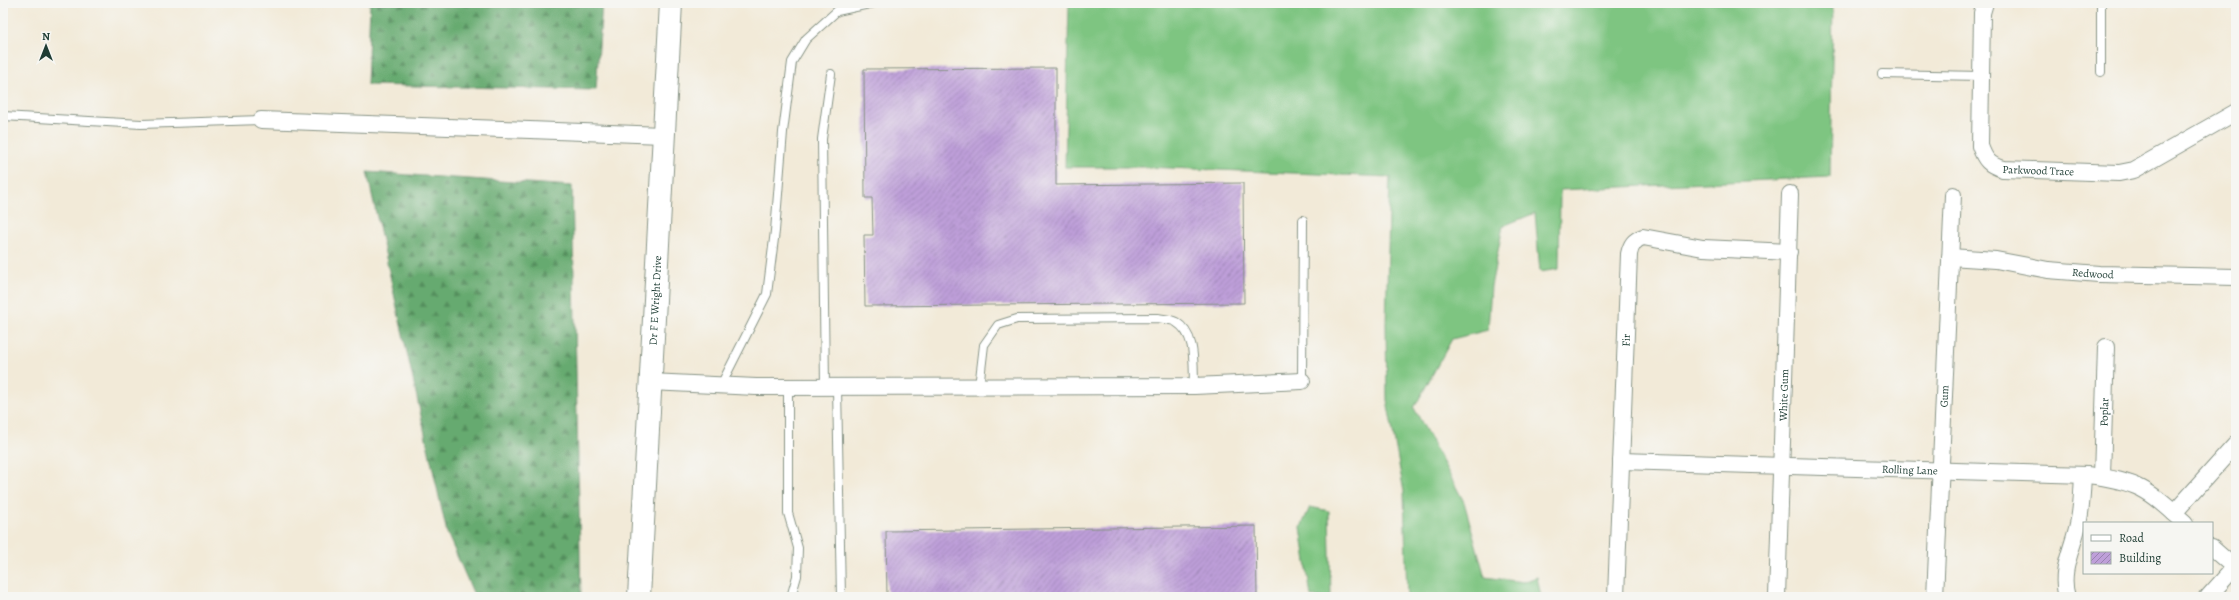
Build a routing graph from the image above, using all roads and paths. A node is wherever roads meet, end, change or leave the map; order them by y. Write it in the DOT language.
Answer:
graph roads {
  1 [pos="671,3"];
  2 [pos="874,3"];
  3 [pos="1986,3"];
  4 [pos="2101,3"];
  5 [pos="2101,72"];
  6 [pos="831,74"];
  7 [pos="1882,74"];
  8 [pos="1981,76"];
  9 [pos="2236,112"];
  10 [pos="3,116"];
  11 [pos="262,120"];
  12 [pos="662,135"];
  13 [pos="1790,194"];
  14 [pos="1953,195"];
  15 [pos="1303,220"];
  16 [pos="1788,252"];
  17 [pos="1950,258"];
  18 [pos="2236,277"];
  19 [pos="2106,347"];
  20 [pos="1302,381"];
  21 [pos="650,382"];
  22 [pos="721,386"];
  23 [pos="979,386"];
  24 [pos="1194,386"];
  25 [pos="788,387"];
  26 [pos="831,387"];
  27 [pos="2236,444"];
  28 [pos="1621,460"];
  29 [pos="1781,465"];
  30 [pos="1941,470"];
  31 [pos="2083,475"];
  32 [pos="2102,476"];
  33 [pos="2179,518"];
  34 [pos="2213,549"];
  35 [pos="2235,568"];
  36 [pos="639,597"];
  37 [pos="791,597"];
  38 [pos="841,597"];
  39 [pos="1616,597"];
  40 [pos="1777,597"];
  41 [pos="1936,597"];
  42 [pos="2068,597"];
  43 [pos="2208,597"];
  1 -- 12 [label="highway, Dr F E Wright Drive"];
  2 -- 22 [label="lane"];
  3 -- 8 [label="street, Parkwood Trace"];
  4 -- 5 [label="lane"];
  6 -- 26 [label="lane"];
  7 -- 8 [label="lane"];
  8 -- 9 [label="street, Parkwood Trace"];
  10 -- 11 [label="lane"];
  11 -- 12 [label="street"];
  12 -- 21 [label="highway, Dr F E Wright Drive"];
  13 -- 16 [label="street, White Gum"];
  14 -- 17 [label="street, Gum"];
  15 -- 20 [label="lane"];
  16 -- 28 [label="street, Fir"];
  16 -- 29 [label="street, White Gum"];
  17 -- 18 [label="street, Redwood"];
  17 -- 30 [label="street, Gum"];
  19 -- 32 [label="street, Poplar"];
  20 -- 24 [label="street"];
  21 -- 22 [label="street"];
  21 -- 36 [label="highway, Dr F E Wright Drive"];
  22 -- 25 [label="street"];
  23 -- 24 [label="street"];
  23 -- 24 [label="lane"];
  23 -- 26 [label="street"];
  25 -- 26 [label="street"];
  25 -- 37 [label="lane"];
  26 -- 38 [label="lane"];
  27 -- 33 [label="street"];
  28 -- 29 [label="street, Rolling Lane"];
  28 -- 39 [label="street, Fir"];
  29 -- 30 [label="street, Rolling Lane"];
  29 -- 40 [label="street, White Gum"];
  30 -- 31 [label="street, Rolling Lane"];
  30 -- 41 [label="street, Gum"];
  31 -- 32 [label="street, Rolling Lane"];
  31 -- 42 [label="street"];
  32 -- 33 [label="street, Rolling Lane"];
  34 -- 35 [label="street"];
  35 -- 43 [label="street"];
}
